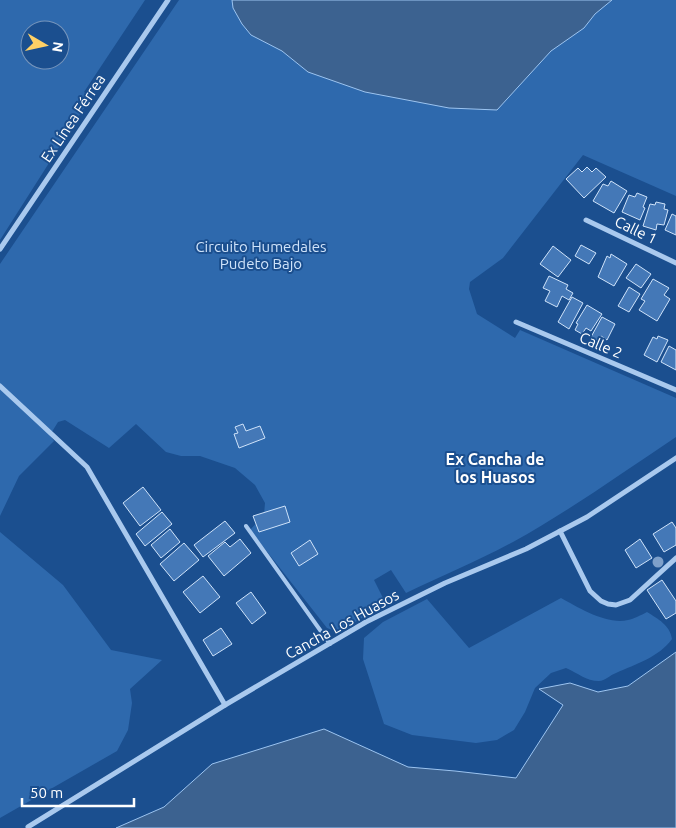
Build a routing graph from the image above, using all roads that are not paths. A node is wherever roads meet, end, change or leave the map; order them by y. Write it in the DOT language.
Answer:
graph roads {
  1 [pos="168,0"];
  2 [pos="586,220"];
  3 [pos="0,249"];
  4 [pos="676,263"];
  5 [pos="516,322"];
  6 [pos="0,386"];
  7 [pos="676,390"];
  8 [pos="676,458"];
  9 [pos="246,526"];
  10 [pos="560,531"];
  11 [pos="676,558"];
  12 [pos="330,644"];
  13 [pos="225,705"];
  14 [pos="28,827"];
  1 -- 3 [label="street, Ex Línea Férrea"];
  2 -- 4 [label="street, Calle 1"];
  5 -- 7 [label="street, Calle 2"];
  6 -- 13 [label="street"];
  8 -- 10 [label="street, Cancha Los Huasos"];
  9 -- 12 [label="lane"];
  10 -- 11 [label="street"];
  10 -- 12 [label="street, Cancha Los Huasos"];
  12 -- 13 [label="street, Cancha Los Huasos"];
  13 -- 14 [label="street, Cancha Los Huasos"];
}
